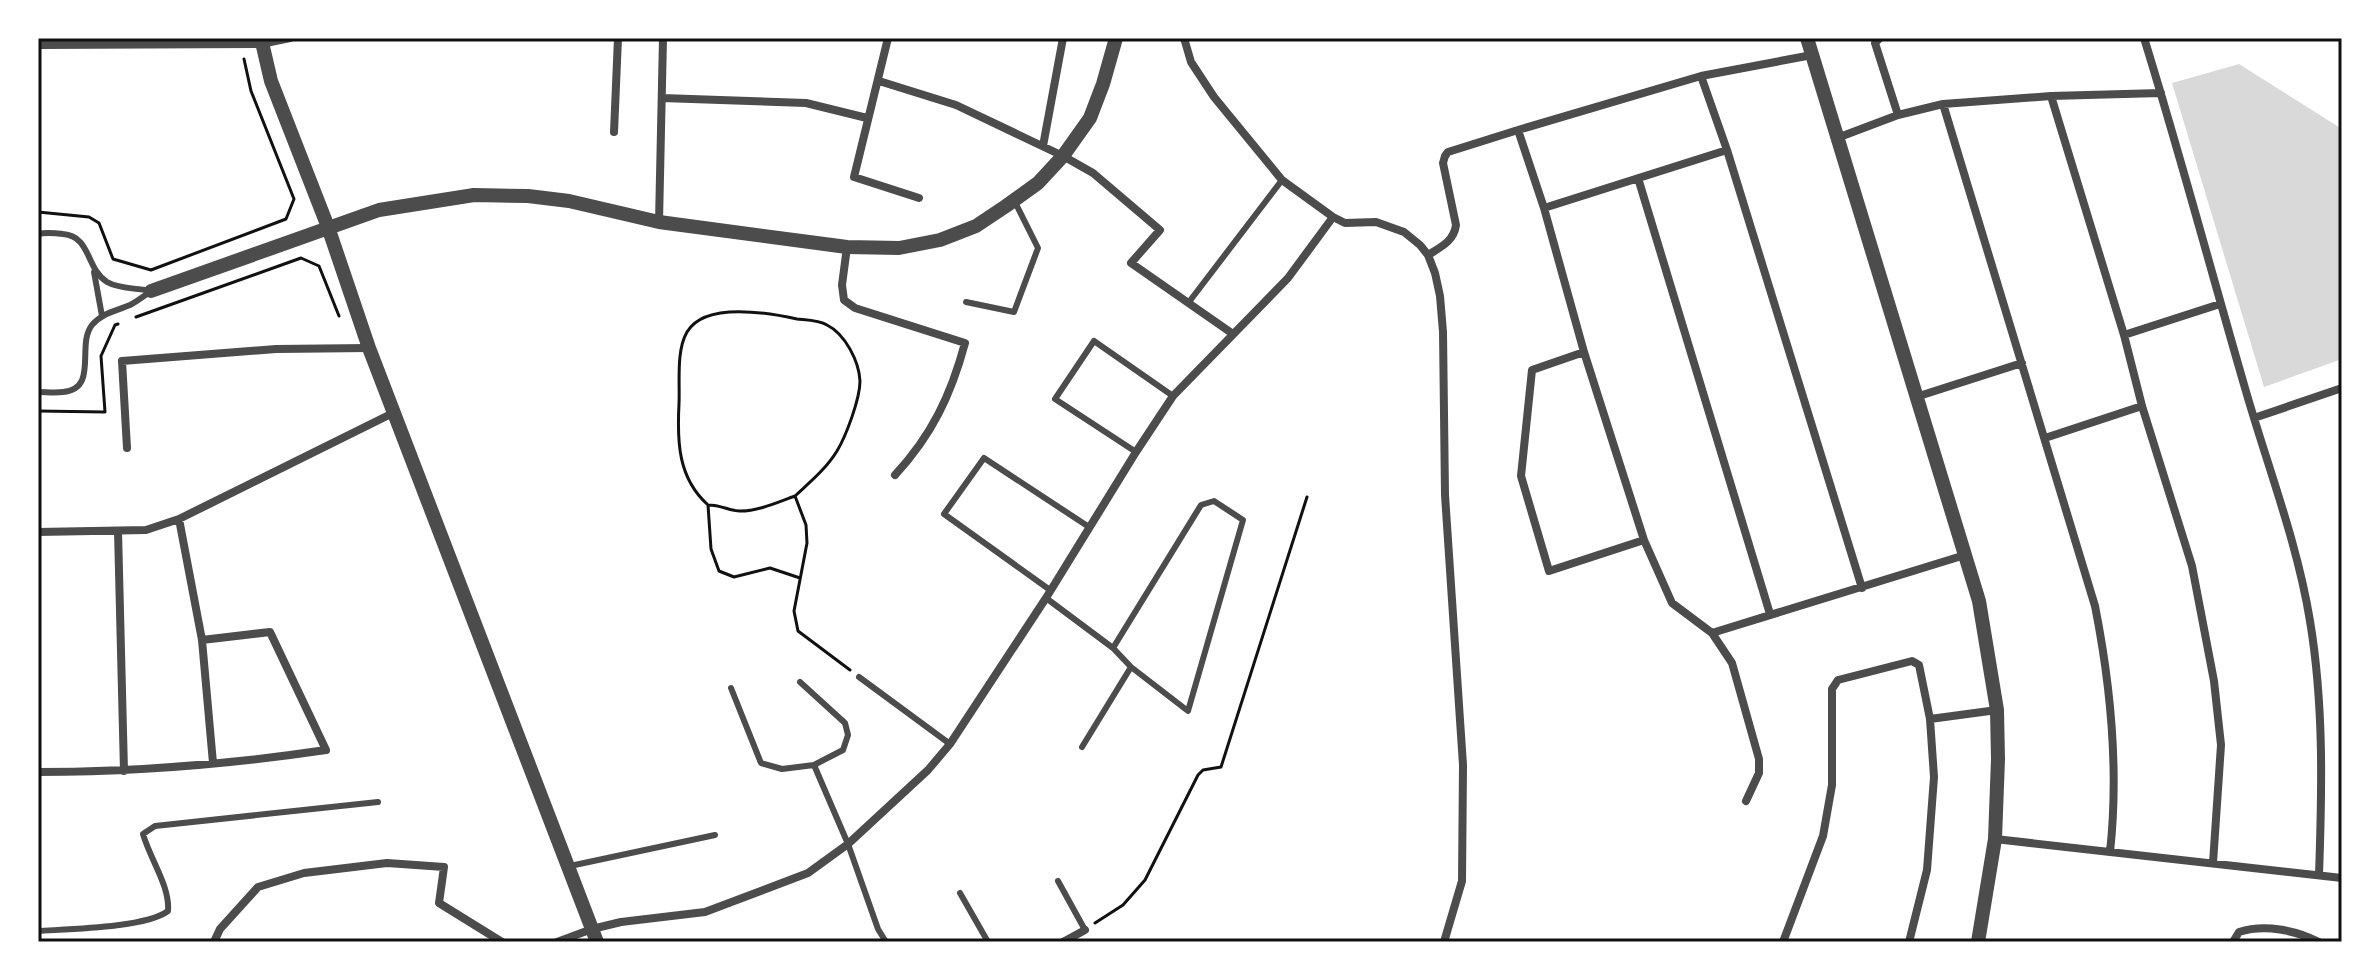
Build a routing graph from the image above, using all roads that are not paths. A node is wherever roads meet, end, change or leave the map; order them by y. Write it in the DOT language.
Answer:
graph roads {
  1 [pos="290,38"];
  2 [pos="618,38"];
  3 [pos="663,38"];
  4 [pos="888,38"];
  5 [pos="1063,38"];
  6 [pos="1116,38"];
  7 [pos="1184,38"];
  8 [pos="1807,38"];
  9 [pos="1880,38"];
  10 [pos="2144,38"];
  11 [pos="261,41"];
  12 [pos="38,45"];
  13 [pos="1812,55"];
  14 [pos="1701,76"];
  15 [pos="879,81"];
  16 [pos="2161,93"];
  17 [pos="2051,96"];
  18 [pos="662,98"];
  19 [pos="1943,104"];
  20 [pos="1898,115"];
  21 [pos="867,118"];
  22 [pos="1518,130"];
  23 [pos="614,132"];
  24 [pos="1837,138"];
  25 [pos="1043,146"];
  26 [pos="1727,150"];
  27 [pos="1063,156"];
  28 [pos="1638,178"];
  29 [pos="1282,180"];
  30 [pos="919,198"];
  31 [pos="1014,200"];
  32 [pos="1544,208"];
  33 [pos="1333,217"];
  34 [pos="659,222"];
  35 [pos="328,227"];
  36 [pos="38,234"];
  37 [pos="847,247"];
  38 [pos="1428,255"];
  39 [pos="93,268"];
  40 [pos="151,291"];
  41 [pos="966,302"];
  42 [pos="1189,302"];
  43 [pos="2220,304"];
  44 [pos="102,316"];
  45 [pos="1233,334"];
  46 [pos="2124,335"];
  47 [pos="369,348"];
  48 [pos="1584,352"];
  49 [pos="2022,363"];
  50 [pos="2342,388"];
  51 [pos="38,392"];
  52 [pos="1173,396"];
  53 [pos="1915,397"];
  54 [pos="2142,406"];
  55 [pos="395,412"];
  56 [pos="2254,418"];
  57 [pos="2045,438"];
  58 [pos="127,448"];
  59 [pos="1136,452"];
  60 [pos="895,475"];
  61 [pos="179,519"];
  62 [pos="1089,527"];
  63 [pos="118,531"];
  64 [pos="38,532"];
  65 [pos="1644,540"];
  66 [pos="1965,555"];
  67 [pos="1862,588"];
  68 [pos="1048,594"];
  69 [pos="1770,614"];
  70 [pos="1712,633"];
  71 [pos="202,640"];
  72 [pos="1113,648"];
  73 [pos="1131,667"];
  74 [pos="859,677"];
  75 [pos="800,682"];
  76 [pos="731,688"];
  77 [pos="1997,710"];
  78 [pos="1930,719"];
  79 [pos="950,744"];
  80 [pos="1082,747"];
  81 [pos="213,763"];
  82 [pos="814,765"];
  83 [pos="124,771"];
  84 [pos="38,772"];
  85 [pos="1746,801"];
  86 [pos="378,802"];
  87 [pos="715,835"];
  88 [pos="1995,839"];
  89 [pos="848,844"];
  90 [pos="2110,852"];
  91 [pos="2213,863"];
  92 [pos="567,866"];
  93 [pos="2319,875"];
  94 [pos="2342,878"];
  95 [pos="1058,881"];
  96 [pos="960,893"];
  97 [pos="1085,930"];
  98 [pos="38,931"];
  99 [pos="595,935"];
  100 [pos="214,942"];
  101 [pos="502,942"];
  102 [pos="557,942"];
  103 [pos="886,942"];
  104 [pos="988,942"];
  105 [pos="1063,942"];
  106 [pos="1444,942"];
  107 [pos="1783,942"];
  108 [pos="1909,942"];
  109 [pos="1978,942"];
  110 [pos="2233,942"];
  111 [pos="2319,942"];
  1 -- 11 [label="street"];
  2 -- 23 [label="street"];
  3 -- 18 [label="street"];
  4 -- 15 [label="street"];
  5 -- 25 [label="street"];
  6 -- 27 [label="street"];
  7 -- 29 [label="street"];
  8 -- 13 [label="street"];
  9 -- 20 [label="street"];
  10 -- 16 [label="street"];
  11 -- 12 [label="street"];
  11 -- 35 [label="street"];
  13 -- 14 [label="street"];
  13 -- 24 [label="street"];
  14 -- 22 [label="street"];
  14 -- 26 [label="street"];
  15 -- 21 [label="street"];
  15 -- 25 [label="street"];
  16 -- 17 [label="street"];
  16 -- 43 [label="street"];
  17 -- 19 [label="street"];
  17 -- 46 [label="street"];
  18 -- 21 [label="street"];
  18 -- 34 [label="street"];
  19 -- 20 [label="street"];
  19 -- 49 [label="street"];
  20 -- 24 [label="street"];
  21 -- 30 [label="street"];
  22 -- 32 [label="street"];
  22 -- 38 [label="street"];
  24 -- 53 [label="street"];
  25 -- 27 [label="street"];
  26 -- 28 [label="street"];
  26 -- 67 [label="street"];
  27 -- 31 [label="street"];
  27 -- 42 [label="street"];
  28 -- 32 [label="street"];
  28 -- 69 [label="street"];
  29 -- 33 [label="street"];
  29 -- 42 [label="lane"];
  31 -- 37 [label="street"];
  31 -- 41 [label="lane"];
  32 -- 48 [label="street"];
  33 -- 38 [label="street"];
  33 -- 45 [label="street"];
  34 -- 35 [label="street"];
  34 -- 37 [label="street"];
  35 -- 40 [label="street"];
  35 -- 47 [label="street"];
  36 -- 39 [label="lane"];
  37 -- 60 [label="street"];
  38 -- 106 [label="street"];
  39 -- 40 [label="lane"];
  39 -- 44 [label="lane"];
  40 -- 44 [label="lane"];
  42 -- 45 [label="street"];
  43 -- 46 [label="street"];
  43 -- 56 [label="street"];
  44 -- 51 [label="lane"];
  45 -- 52 [label="street"];
  46 -- 54 [label="street"];
  47 -- 55 [label="street"];
  47 -- 58 [label="street"];
  48 -- 65 [label="street"];
  48 -- 65 [label="street"];
  49 -- 53 [label="street"];
  49 -- 57 [label="street"];
  50 -- 56 [label="street"];
  52 -- 59 [label="street"];
  52 -- 59 [label="lane"];
  53 -- 66 [label="street"];
  54 -- 57 [label="street"];
  54 -- 91 [label="street"];
  55 -- 61 [label="street"];
  55 -- 92 [label="street"];
  56 -- 93 [label="street"];
  57 -- 90 [label="street"];
  59 -- 62 [label="street"];
  61 -- 63 [label="street"];
  61 -- 71 [label="street"];
  62 -- 68 [label="street"];
  62 -- 68 [label="lane"];
  63 -- 64 [label="street"];
  63 -- 83 [label="street"];
  65 -- 70 [label="street"];
  66 -- 67 [label="street"];
  66 -- 77 [label="street"];
  67 -- 69 [label="street"];
  68 -- 72 [label="lane"];
  68 -- 79 [label="street"];
  69 -- 70 [label="street"];
  70 -- 85 [label="street"];
  71 -- 81 [label="street"];
  71 -- 81 [label="street"];
  72 -- 73 [label="lane"];
  72 -- 73 [label="lane"];
  73 -- 80 [label="lane"];
  74 -- 79 [label="lane"];
  75 -- 82 [label="lane"];
  76 -- 82 [label="lane"];
  77 -- 78 [label="street"];
  77 -- 88 [label="street"];
  78 -- 107 [label="street"];
  78 -- 108 [label="street"];
  79 -- 89 [label="street"];
  81 -- 83 [label="street"];
  82 -- 89 [label="lane"];
  83 -- 84 [label="street"];
  86 -- 98 [label="lane"];
  87 -- 92 [label="lane"];
  88 -- 90 [label="street"];
  88 -- 109 [label="street"];
  89 -- 99 [label="street"];
  89 -- 103 [label="lane"];
  90 -- 91 [label="street"];
  91 -- 93 [label="street"];
  92 -- 99 [label="street"];
  93 -- 94 [label="street"];
  95 -- 97 [label="lane"];
  96 -- 104 [label="lane"];
  97 -- 105 [label="street"];
  99 -- 102 [label="street"];
  100 -- 101 [label="street"];
  110 -- 111 [label="street"];
}
